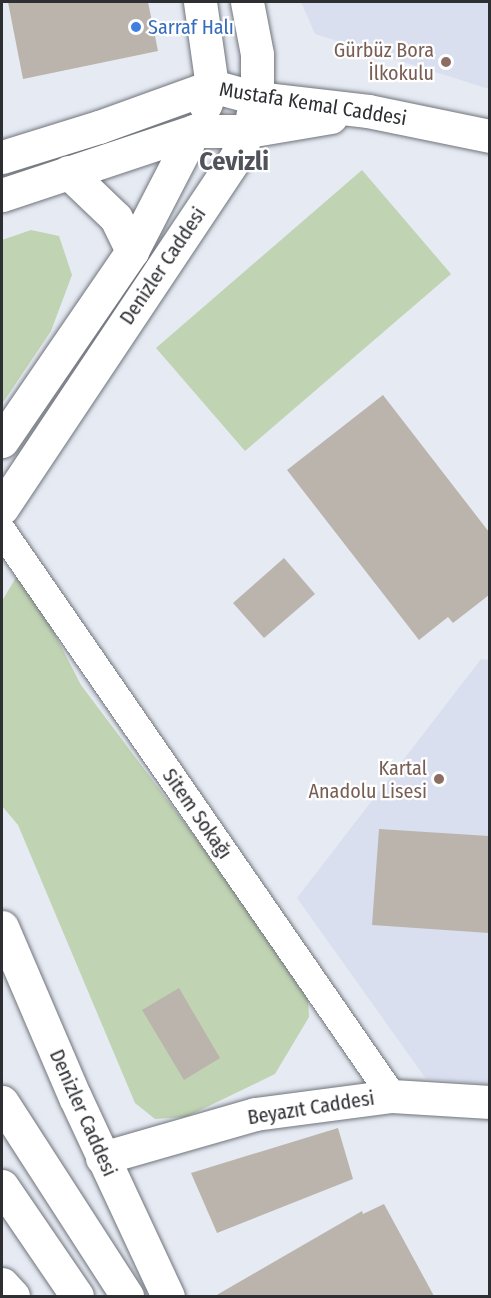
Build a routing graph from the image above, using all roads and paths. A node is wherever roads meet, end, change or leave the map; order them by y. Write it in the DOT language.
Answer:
graph roads {
  1 [pos="200,2"];
  2 [pos="247,2"];
  3 [pos="212,86"];
  4 [pos="256,98"];
  5 [pos="368,111"];
  6 [pos="248,131"];
  7 [pos="194,132"];
  8 [pos="489,136"];
  9 [pos="2,157"];
  10 [pos="68,172"];
  11 [pos="2,195"];
  12 [pos="132,251"];
  13 [pos="2,441"];
  14 [pos="2,508"];
  15 [pos="2,531"];
  16 [pos="2,927"];
  17 [pos="392,1096"];
  18 [pos="2,1102"];
  19 [pos="489,1102"];
  20 [pos="102,1158"];
  21 [pos="2,1186"];
  22 [pos="2,1284"];
  23 [pos="13,1296"];
  24 [pos="77,1296"];
  25 [pos="127,1296"];
  26 [pos="168,1296"];
  1 -- 3 [label="main road, Denizler Caddesi"];
  2 -- 4 [label="main road, Denizler Caddesi"];
  3 -- 4 [label="main road, Mustafa Kemal Caddesi"];
  3 -- 7 [label="main road, Denizler Caddesi"];
  3 -- 9 [label="main road, Mustafa Kemal Caddesi"];
  4 -- 5 [label="main road, Mustafa Kemal Caddesi"];
  4 -- 6 [label="main road, Denizler Caddesi"];
  5 -- 6 [label="main road"];
  5 -- 8 [label="main road, Mustafa Kemal Caddesi"];
  6 -- 7 [label="main road"];
  6 -- 14 [label="main road, Denizler Caddesi"];
  7 -- 10 [label="main road"];
  7 -- 12 [label="main road, Denizler Caddesi"];
  10 -- 11 [label="main road"];
  10 -- 12 [label="main road"];
  12 -- 13 [label="main road, Denizler Caddesi"];
  15 -- 17 [label="street, Sitem Sokağı"];
  16 -- 20 [label="main road, Denizler Caddesi"];
  17 -- 19 [label="main road, Beyazıt Caddesi"];
  17 -- 20 [label="main road, Beyazıt Caddesi"];
  18 -- 25 [label="main road"];
  20 -- 26 [label="main road, Denizler Caddesi"];
  21 -- 24 [label="main road"];
  22 -- 23 [label="main road"];
}
